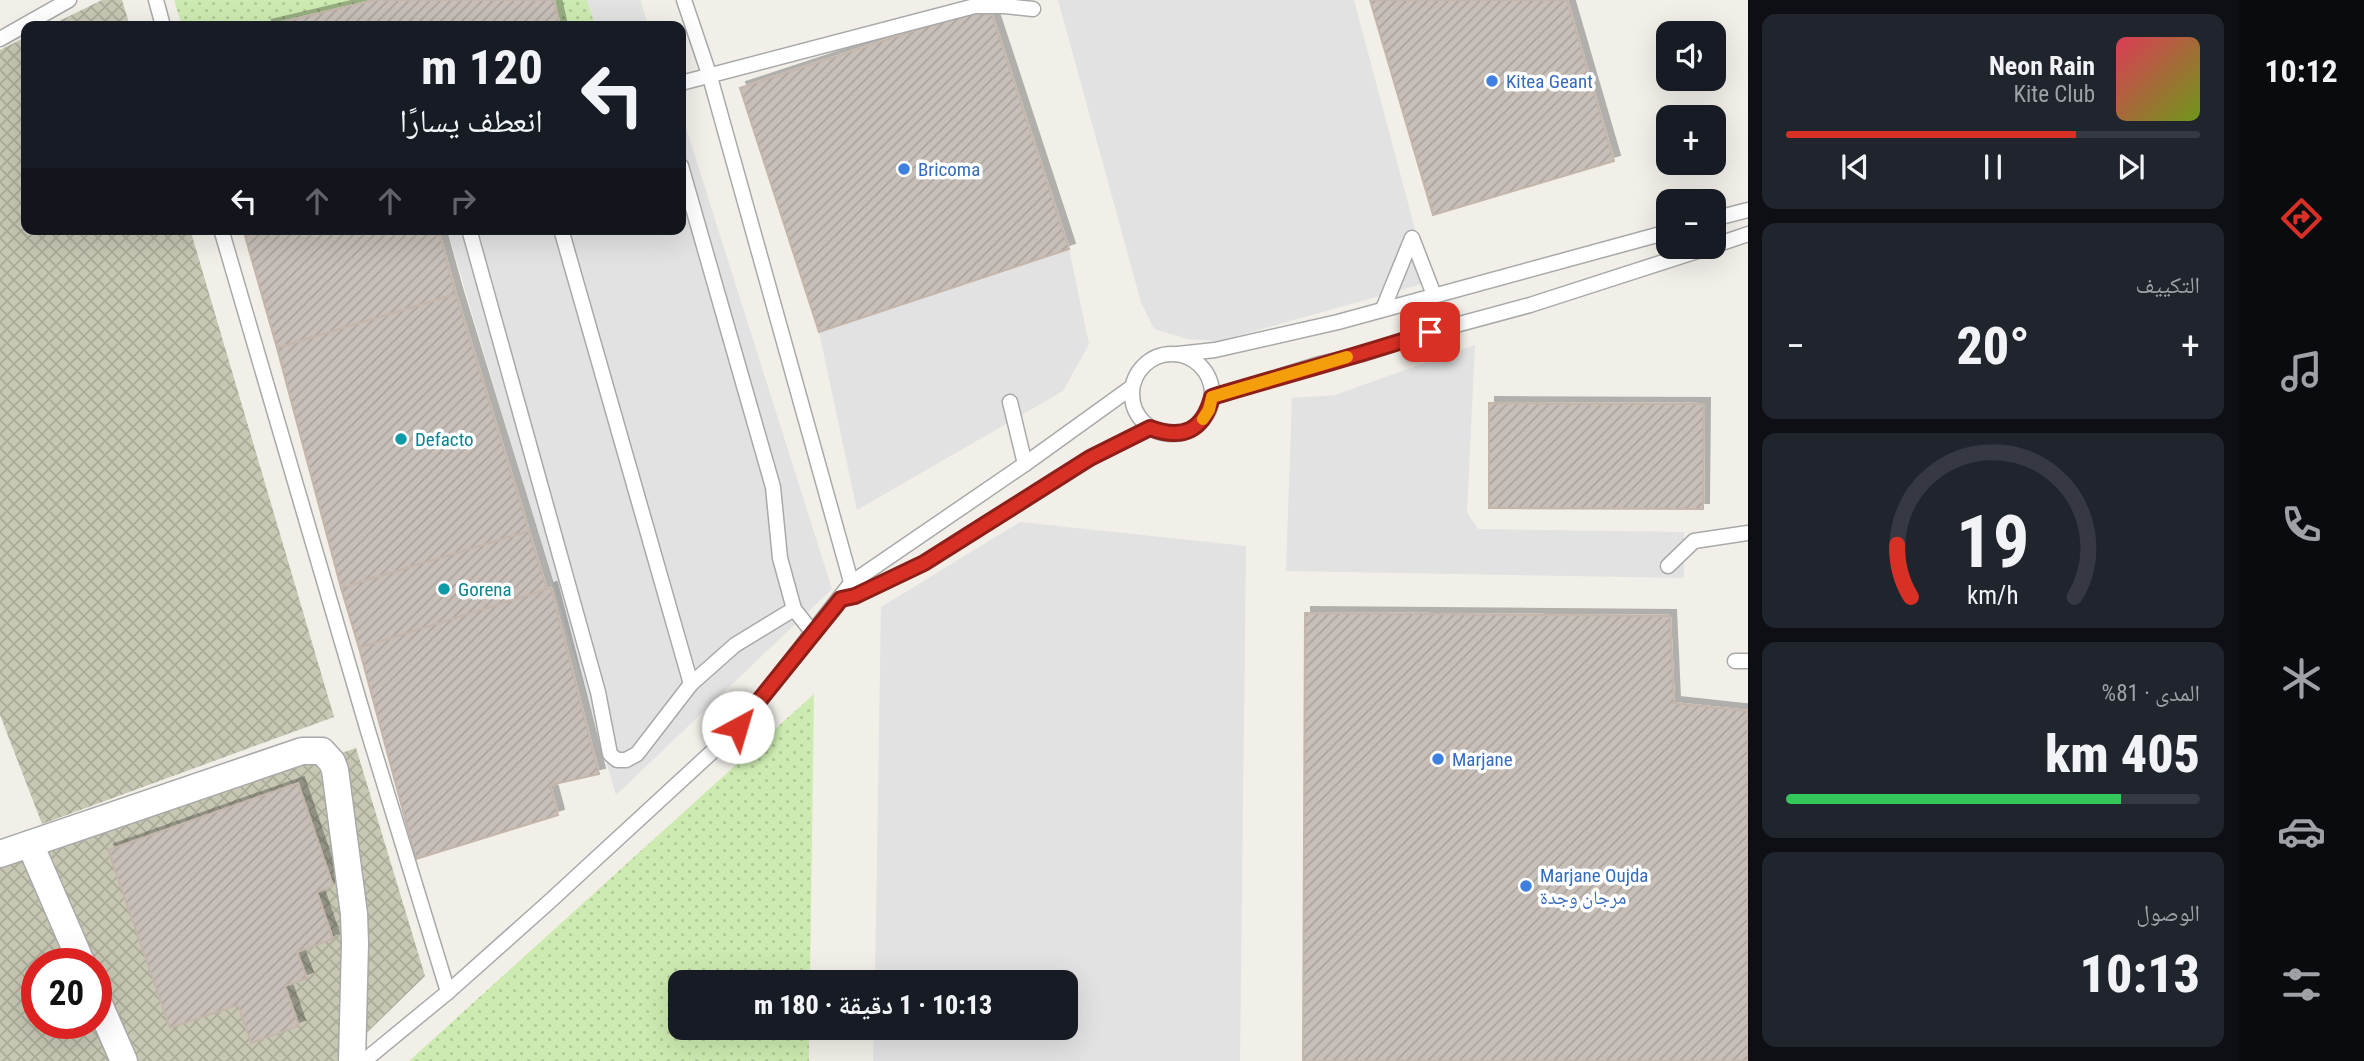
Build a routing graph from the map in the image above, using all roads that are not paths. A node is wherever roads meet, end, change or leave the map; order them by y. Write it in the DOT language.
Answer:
graph roads {
  1 [pos="69,0"];
  2 [pos="156,0"];
  3 [pos="684,0"];
  4 [pos="1033,9"];
  5 [pos="31,21"];
  6 [pos="162,21"];
  7 [pos="21,26"];
  8 [pos="0,38"];
  9 [pos="710,77"];
  10 [pos="686,82"];
  11 [pos="686,183"];
  12 [pos="1748,210"];
  13 [pos="1726,216"];
  14 [pos="1748,234"];
  15 [pos="225,235"];
  16 [pos="471,235"];
  17 [pos="563,235"];
  18 [pos="1656,235"];
  19 [pos="1726,241"];
  20 [pos="1673,259"];
  21 [pos="1434,295"];
  22 [pos="1383,309"];
  23 [pos="1178,354"];
  24 [pos="1132,387"];
  25 [pos="1212,397"];
  26 [pos="1010,402"];
  27 [pos="1150,428"];
  28 [pos="1025,464"];
  29 [pos="1748,533"];
  30 [pos="1668,566"];
  31 [pos="849,593"];
  32 [pos="794,609"];
  33 [pos="813,633"];
  34 [pos="691,684"];
  35 [pos="30,844"];
  36 [pos="0,855"];
  37 [pos="75,948"];
  38 [pos="448,992"];
  39 [pos="112,1034"];
  40 [pos="124,1061"];
  41 [pos="352,1061"];
  42 [pos="364,1061"];
  1 -- 5 [label="lane"];
  2 -- 6 [label="lane"];
  3 -- 9 [label="lane"];
  4 -- 9 [label="lane"];
  7 -- 8 [label="lane"];
  9 -- 10 [label="lane"];
  9 -- 31 [label="lane"];
  11 -- 32 [label="lane"];
  12 -- 13 [label="lane"];
  14 -- 19 [label="lane"];
  15 -- 38 [label="lane"];
  16 -- 34 [label="lane"];
  17 -- 34 [label="lane"];
  18 -- 21 [label="lane"];
  20 -- 25 [label="lane"];
  21 -- 22 [label="lane"];
  21 -- 22 [label="lane"];
  22 -- 23 [label="lane"];
  23 -- 24 [label="lane"];
  23 -- 25 [label="lane"];
  24 -- 27 [label="lane"];
  24 -- 28 [label="lane"];
  25 -- 27 [label="lane"];
  26 -- 28 [label="lane"];
  27 -- 31 [label="lane"];
  28 -- 31 [label="lane"];
  29 -- 30 [label="lane"];
  31 -- 33 [label="lane"];
  32 -- 33 [label="lane"];
  32 -- 34 [label="lane"];
  33 -- 38 [label="lane"];
  35 -- 36 [label="street"];
  35 -- 37 [label="street"];
  35 -- 41 [label="street"];
  38 -- 42 [label="lane"];
  39 -- 40 [label="street"];
}
